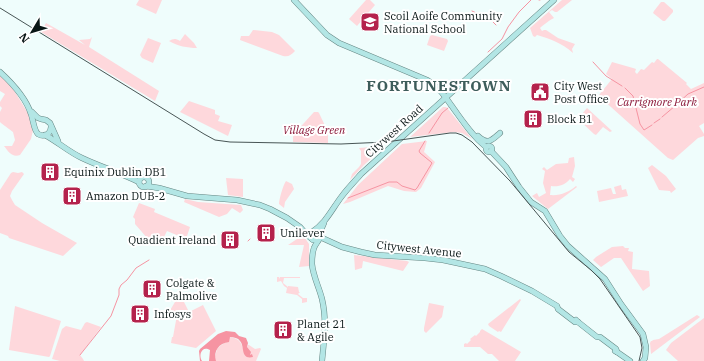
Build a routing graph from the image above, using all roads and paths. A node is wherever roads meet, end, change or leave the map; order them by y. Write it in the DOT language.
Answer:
graph roads {
  1 [pos="294,0"];
  2 [pos="554,0"];
  3 [pos="0,72"];
  4 [pos="446,97"];
  5 [pos="30,110"];
  6 [pos="41,119"];
  7 [pos="462,120"];
  8 [pos="35,127"];
  9 [pos="51,127"];
  10 [pos="500,133"];
  11 [pos="45,135"];
  12 [pos="60,144"];
  13 [pos="149,179"];
  14 [pos="140,180"];
  15 [pos="146,186"];
  16 [pos="159,188"];
  17 [pos="300,227"];
  18 [pos="318,234"];
  19 [pos="311,238"];
  20 [pos="313,249"];
  21 [pos="323,351"];
  22 [pos="318,361"];
  23 [pos="322,361"];
  24 [pos="630,361"];
  25 [pos="643,361"];
  1 -- 4 [label="street"];
  2 -- 4 [label="street, Citywest Road"];
  3 -- 5 [label="street"];
  4 -- 7 [label="street"];
  4 -- 18 [label="street, Citywest Road"];
  5 -- 6 [label="street"];
  5 -- 8 [label="street"];
  6 -- 8 [label="street"];
  6 -- 9 [label="street"];
  7 -- 10 [label="street"];
  7 -- 25 [label="street"];
  8 -- 11 [label="street"];
  9 -- 11 [label="street"];
  9 -- 12 [label="street"];
  11 -- 12 [label="street"];
  12 -- 14 [label="street"];
  13 -- 14 [label="street"];
  13 -- 15 [label="street"];
  13 -- 16 [label="street, Citywest Avenue"];
  14 -- 15 [label="street"];
  15 -- 16 [label="street, Citywest Avenue"];
  16 -- 17 [label="street, Citywest Avenue"];
  17 -- 18 [label="street, Citywest Avenue"];
  17 -- 19 [label="street, Citywest Avenue"];
  18 -- 19 [label="street"];
  18 -- 19 [label="street"];
  18 -- 20 [label="street, Citywest Road"];
  18 -- 24 [label="street, Citywest Avenue"];
  19 -- 20 [label="street"];
  20 -- 21 [label="street"];
  21 -- 22 [label="street"];
  21 -- 23 [label="street"];
}
